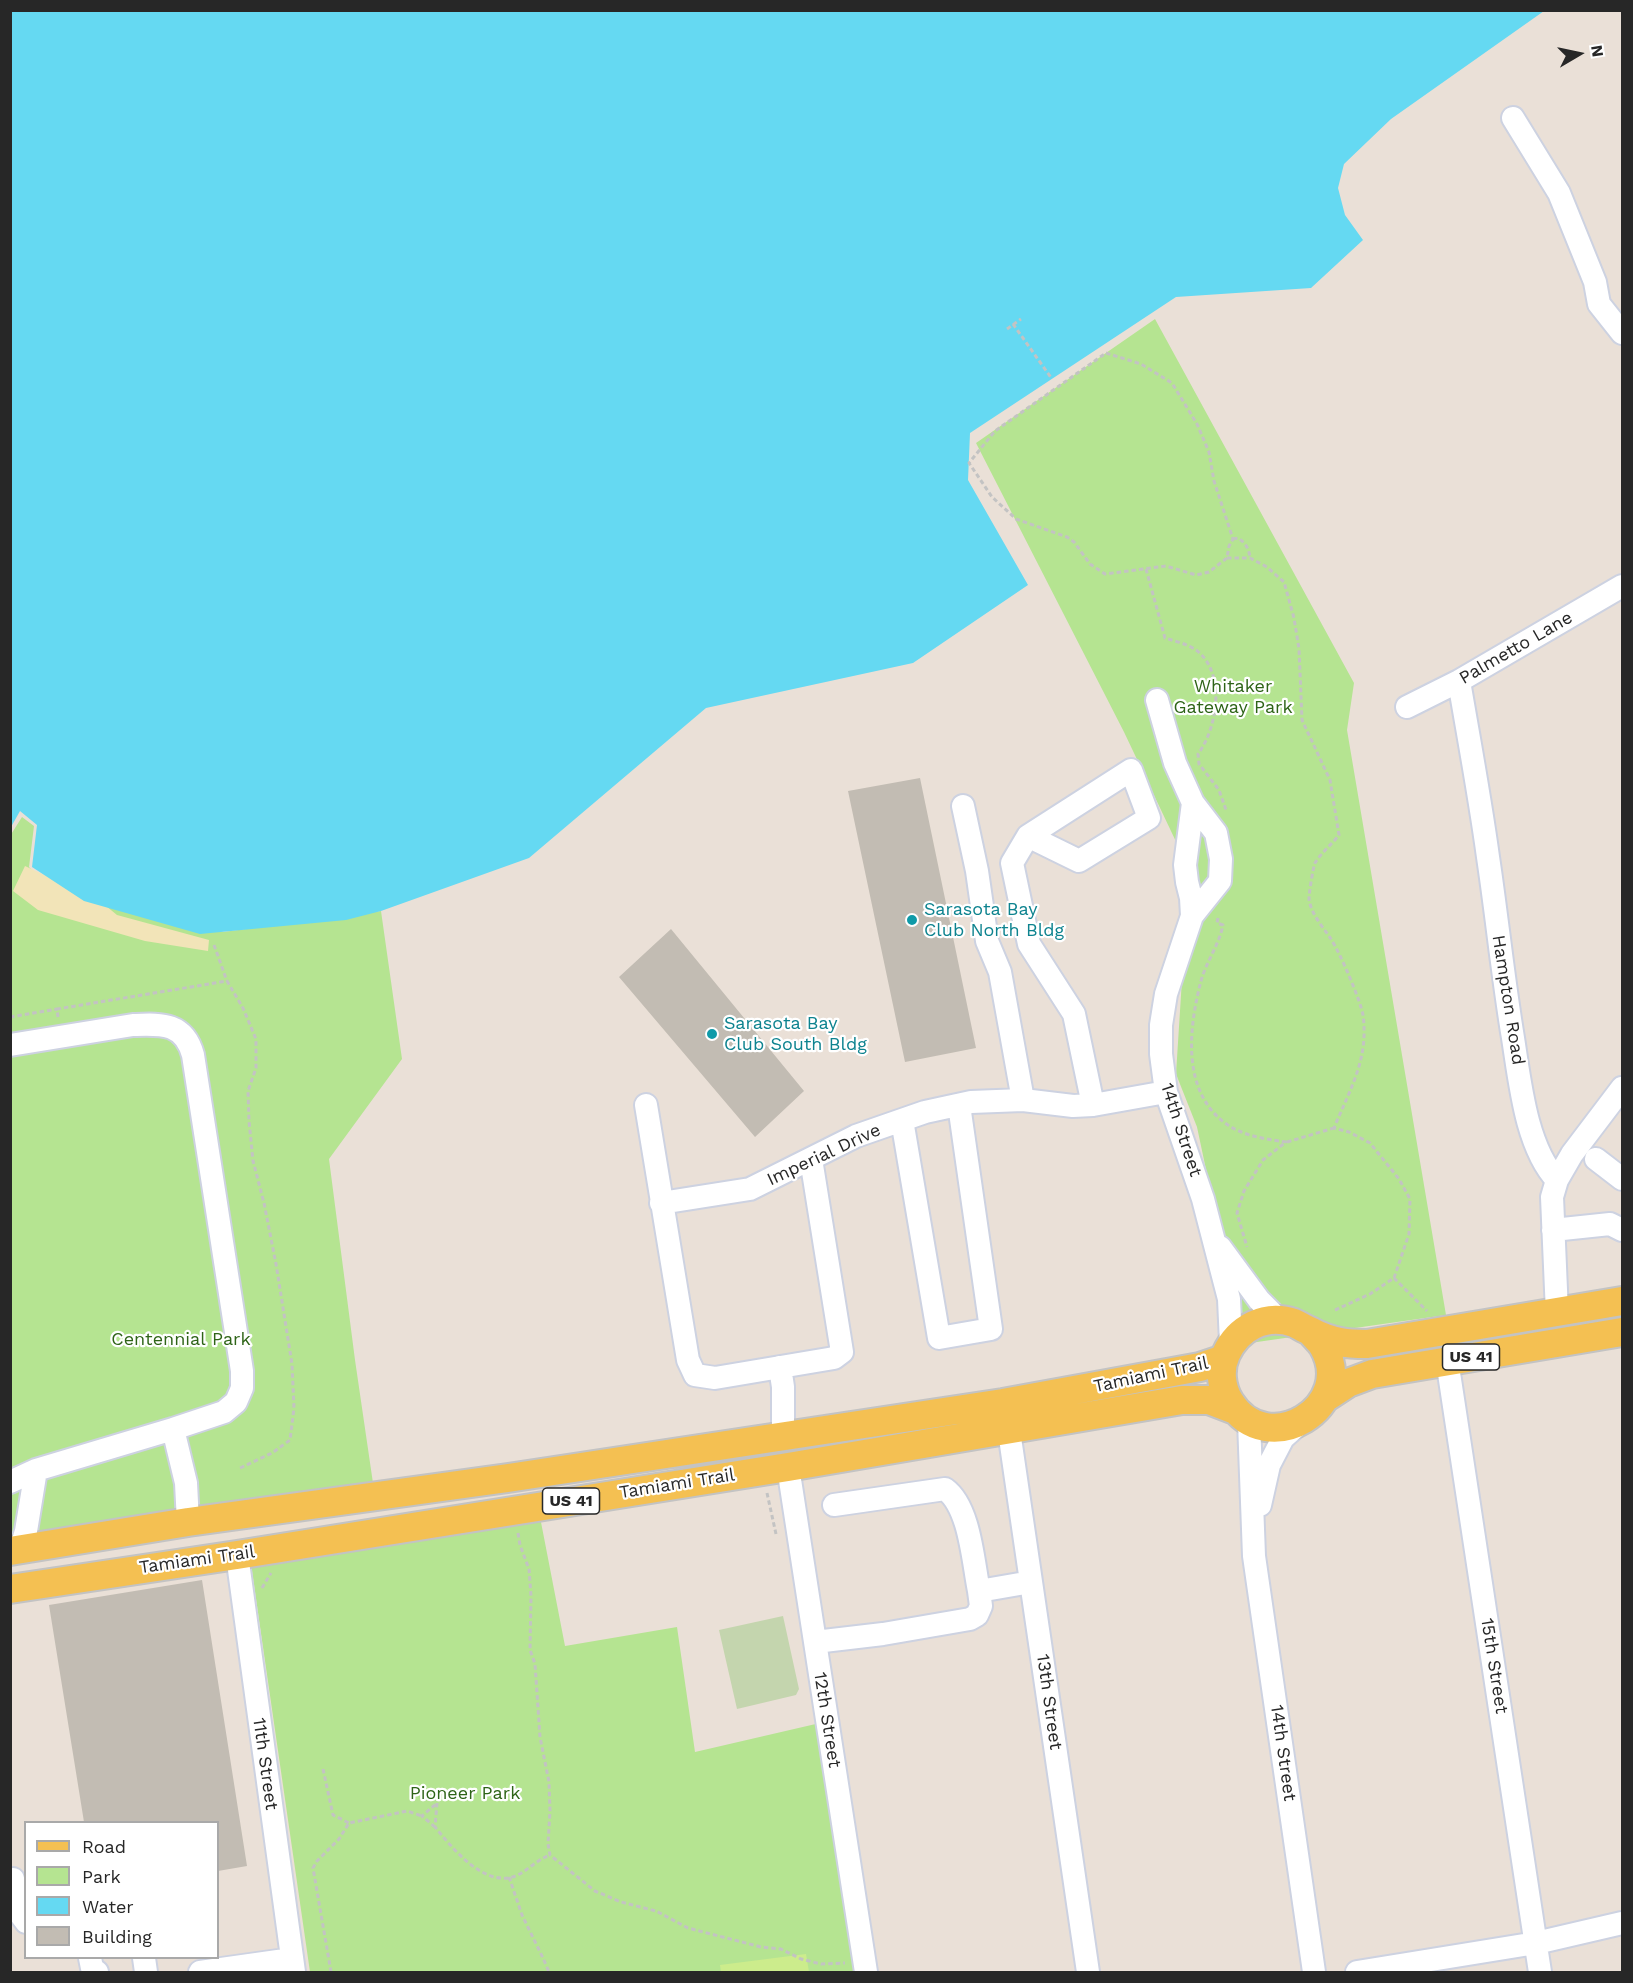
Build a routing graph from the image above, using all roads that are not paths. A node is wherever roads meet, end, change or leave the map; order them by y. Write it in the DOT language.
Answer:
graph roads {
  1 [pos="1513,118"];
  2 [pos="1623,333"];
  3 [pos="1623,586"];
  4 [pos="1459,681"];
  5 [pos="1157,700"];
  6 [pos="1407,707"];
  7 [pos="1193,803"];
  8 [pos="963,806"];
  9 [pos="1028,836"];
  10 [pos="1192,916"];
  11 [pos="10,1045"];
  12 [pos="1623,1088"];
  13 [pos="1166,1092"];
  14 [pos="1023,1101"];
  15 [pos="646,1105"];
  16 [pos="959,1105"];
  17 [pos="1093,1105"];
  18 [pos="902,1120"];
  19 [pos="811,1159"];
  20 [pos="1596,1159"];
  21 [pos="1623,1179"];
  22 [pos="1557,1180"];
  23 [pos="661,1203"];
  24 [pos="1553,1230"];
  25 [pos="1623,1230"];
  26 [pos="1214,1238"];
  27 [pos="1622,1300"];
  28 [pos="1557,1313"];
  29 [pos="1278,1319"];
  30 [pos="1311,1332"];
  31 [pos="1623,1332"];
  32 [pos="1227,1351"];
  33 [pos="1447,1360"];
  34 [pos="780,1367"];
  35 [pos="1325,1398"];
  36 [pos="1242,1415"];
  37 [pos="1300,1423"];
  38 [pos="173,1430"];
  39 [pos="1009,1431"];
  40 [pos="783,1435"];
  41 [pos="788,1467"];
  42 [pos="36,1470"];
  43 [pos="508,1478"];
  44 [pos="10,1482"];
  45 [pos="834,1505"];
  46 [pos="188,1522"];
  47 [pos="1254,1533"];
  48 [pos="15,1550"];
  49 [pos="237,1555"];
  50 [pos="10,1577"];
  51 [pos="1031,1582"];
  52 [pos="10,1589"];
  53 [pos="979,1591"];
  54 [pos="815,1642"];
  55 [pos="16,1879"];
  56 [pos="24,1919"];
  57 [pos="1623,1923"];
  58 [pos="1536,1943"];
  59 [pos="90,1959"];
  60 [pos="293,1966"];
  61 [pos="859,1968"];
  62 [pos="97,1972"];
  63 [pos="200,1972"];
  64 [pos="1089,1972"];
  65 [pos="1314,1972"];
  66 [pos="1357,1972"];
  67 [pos="1540,1972"];
  1 -- 2 [label="street"];
  3 -- 4 [label="street, Palmetto Lane"];
  4 -- 6 [label="street, Palmetto Lane"];
  4 -- 22 [label="street, Hampton Road"];
  5 -- 7 [label="street, 14th Street"];
  7 -- 10 [label="street, 14th Street"];
  7 -- 10 [label="street, 14th Street"];
  8 -- 14 [label="street"];
  9 -- 9 [label="street"];
  9 -- 17 [label="street"];
  10 -- 13 [label="street, 14th Street"];
  11 -- 38 [label="street"];
  12 -- 22 [label="street"];
  13 -- 17 [label="street, Imperial Drive"];
  13 -- 26 [label="street, 14th Street"];
  14 -- 16 [label="street, Imperial Drive"];
  14 -- 17 [label="street, Imperial Drive"];
  15 -- 23 [label="street"];
  16 -- 18 [label="street, Imperial Drive"];
  16 -- 18 [label="street"];
  18 -- 19 [label="street, Imperial Drive"];
  19 -- 23 [label="street, Imperial Drive"];
  19 -- 34 [label="street"];
  20 -- 21 [label="street"];
  22 -- 24 [label="street"];
  23 -- 34 [label="street"];
  24 -- 25 [label="street"];
  24 -- 28 [label="street"];
  26 -- 29 [label="street, 14th Street"];
  26 -- 32 [label="street, 14th Street"];
  27 -- 28 [label="main road, US 41"];
  28 -- 30 [label="main road, US 41"];
  28 -- 33 [label="main road"];
  29 -- 30 [label="main road, US 41"];
  29 -- 32 [label="main road, Tamiami Trail / US 41"];
  30 -- 35 [label="main road"];
  31 -- 33 [label="main road, US 41"];
  32 -- 36 [label="main road, Tamiami Trail"];
  32 -- 40 [label="main road, Tamiami Trail / US 41"];
  33 -- 35 [label="main road, US 41"];
  33 -- 58 [label="street, 15th Street"];
  34 -- 40 [label="street"];
  35 -- 37 [label="main road, US 41"];
  36 -- 37 [label="main road, Tamiami Trail / US 41"];
  36 -- 39 [label="main road, Tamiami Trail / US 41"];
  36 -- 47 [label="street, 14th Street"];
  37 -- 47 [label="street, 14th Street"];
  38 -- 42 [label="street"];
  38 -- 46 [label="street"];
  39 -- 41 [label="main road, Tamiami Trail / US 41"];
  39 -- 51 [label="street, 13th Street"];
  40 -- 43 [label="main road, Tamiami Trail / US 41"];
  41 -- 49 [label="main road, Tamiami Trail / US 41"];
  41 -- 54 [label="street, 12th Street"];
  42 -- 44 [label="street"];
  42 -- 48 [label="street"];
  43 -- 46 [label="main road, Tamiami Trail / US 41"];
  43 -- 49 [label="main road"];
  45 -- 53 [label="street"];
  46 -- 48 [label="main road, Tamiami Trail / US 41"];
  46 -- 50 [label="main road"];
  47 -- 65 [label="street, 14th Street"];
  49 -- 52 [label="main road, Tamiami Trail / US 41"];
  49 -- 60 [label="street, 11th Street"];
  51 -- 53 [label="street"];
  51 -- 64 [label="street, 13th Street"];
  53 -- 54 [label="street"];
  54 -- 61 [label="street, 12th Street"];
  55 -- 56 [label="street"];
  57 -- 58 [label="street"];
  58 -- 66 [label="street"];
  58 -- 67 [label="street, 15th Street"];
  59 -- 62 [label="street"];
  60 -- 63 [label="street"];
}
